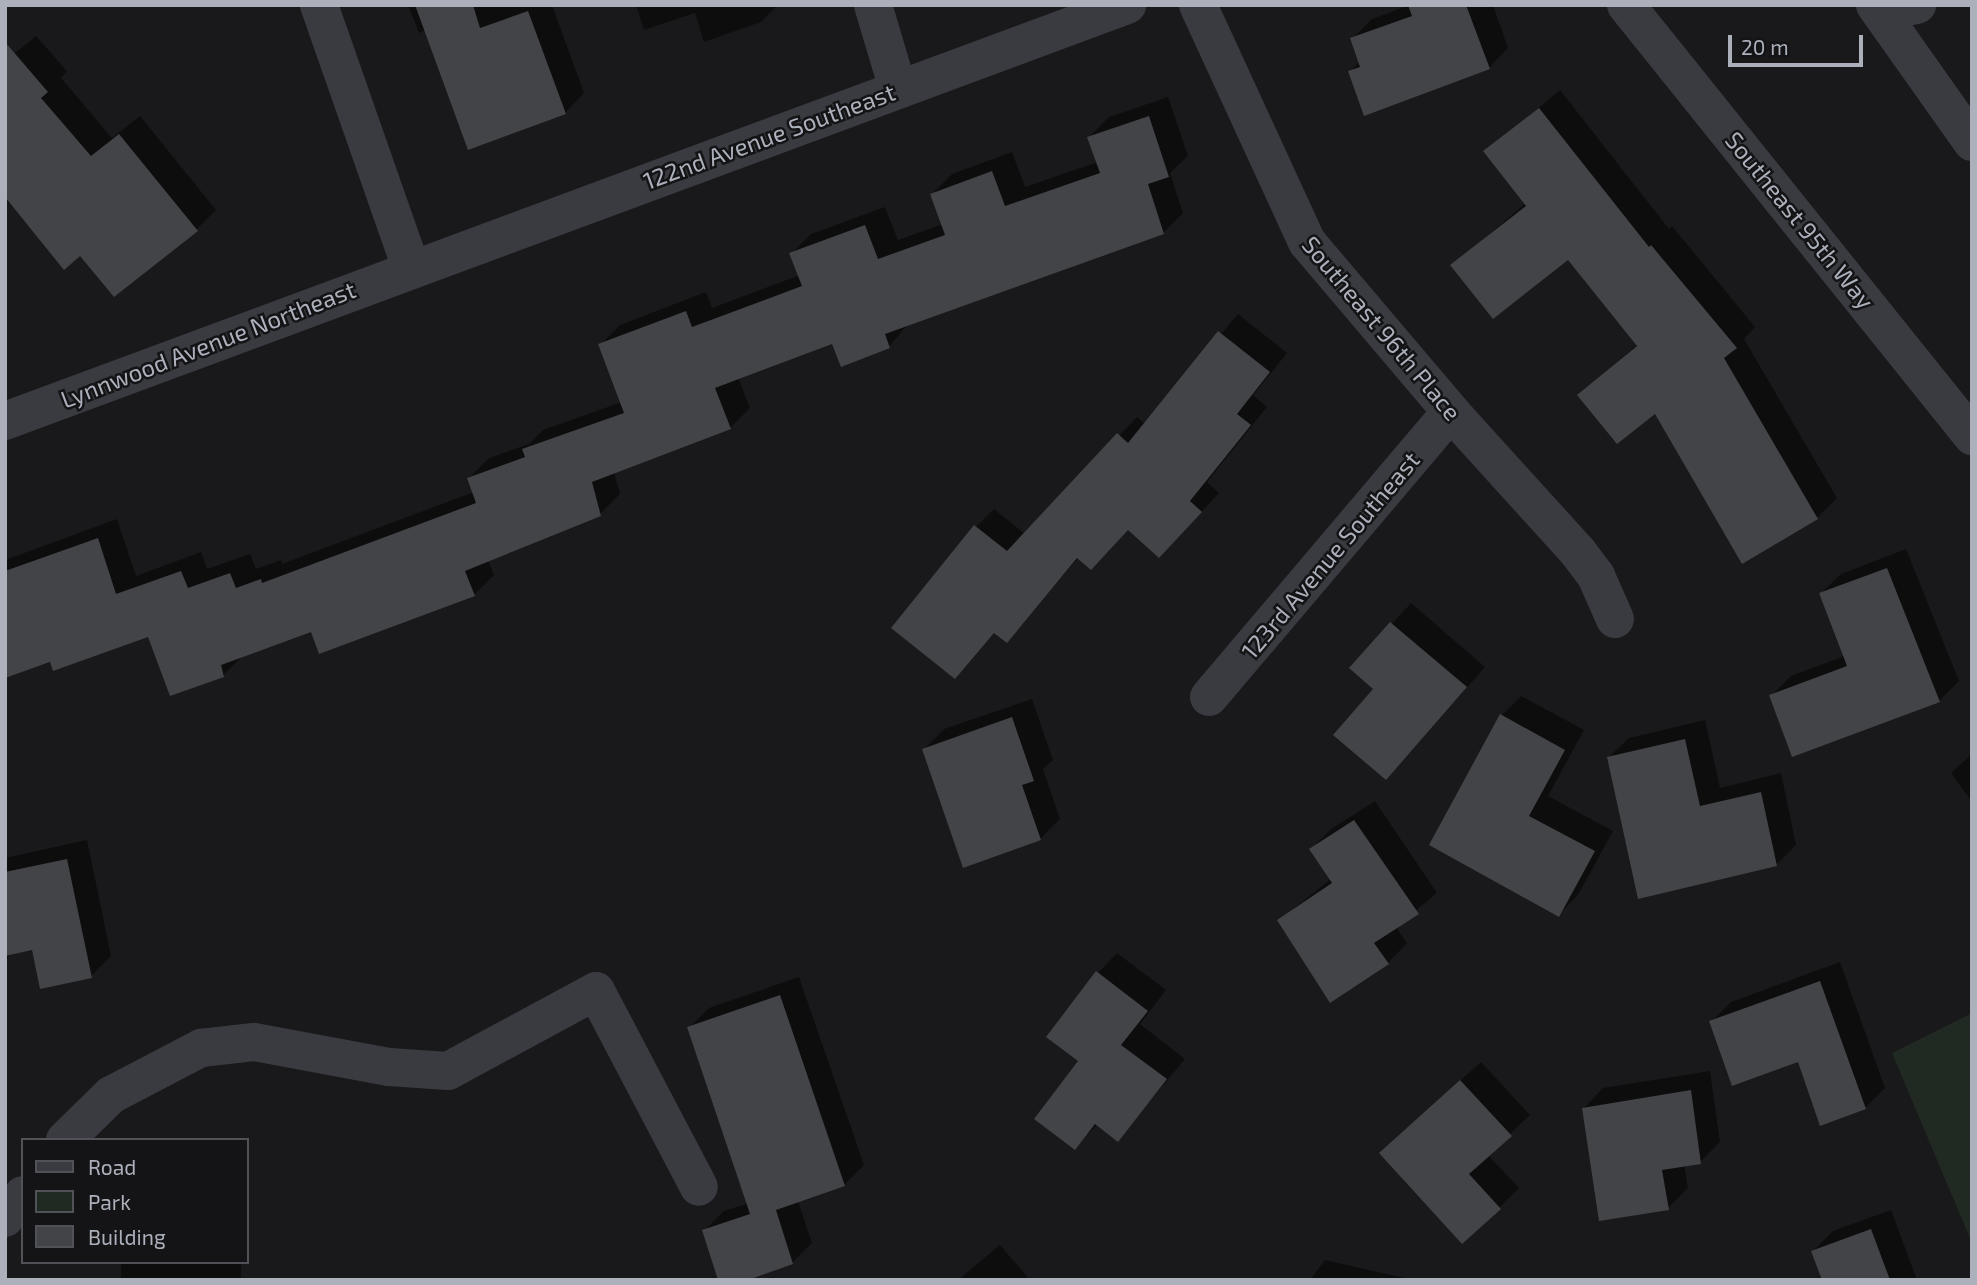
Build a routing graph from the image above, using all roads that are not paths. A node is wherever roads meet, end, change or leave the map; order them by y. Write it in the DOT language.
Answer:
graph roads {
  1 [pos="320,5"];
  2 [pos="873,5"];
  3 [pos="1127,5"];
  4 [pos="1198,5"];
  5 [pos="1626,5"];
  6 [pos="1917,5"];
  7 [pos="1877,9"];
  8 [pos="898,89"];
  9 [pos="1972,142"];
  10 [pos="411,267"];
  11 [pos="1451,412"];
  12 [pos="5,421"];
  13 [pos="1972,436"];
  14 [pos="1615,619"];
  15 [pos="1209,697"];
  16 [pos="67,1138"];
  17 [pos="699,1187"];
  18 [pos="21,1198"];
  19 [pos="5,1218"];
  1 -- 10 [label="street"];
  2 -- 8 [label="street"];
  3 -- 8 [label="street, 122nd Avenue Southeast"];
  4 -- 11 [label="street, Southeast 96th Place"];
  5 -- 13 [label="street, Southeast 95th Way"];
  6 -- 7 [label="street"];
  7 -- 9 [label="street"];
  8 -- 10 [label="street, 122nd Avenue Southeast"];
  10 -- 12 [label="street, Lynnwood Avenue Northeast"];
  11 -- 14 [label="street, Southeast 96th Place"];
  11 -- 15 [label="street, 123rd Avenue Southeast"];
  16 -- 17 [label="street"];
  18 -- 19 [label="street"];
}
